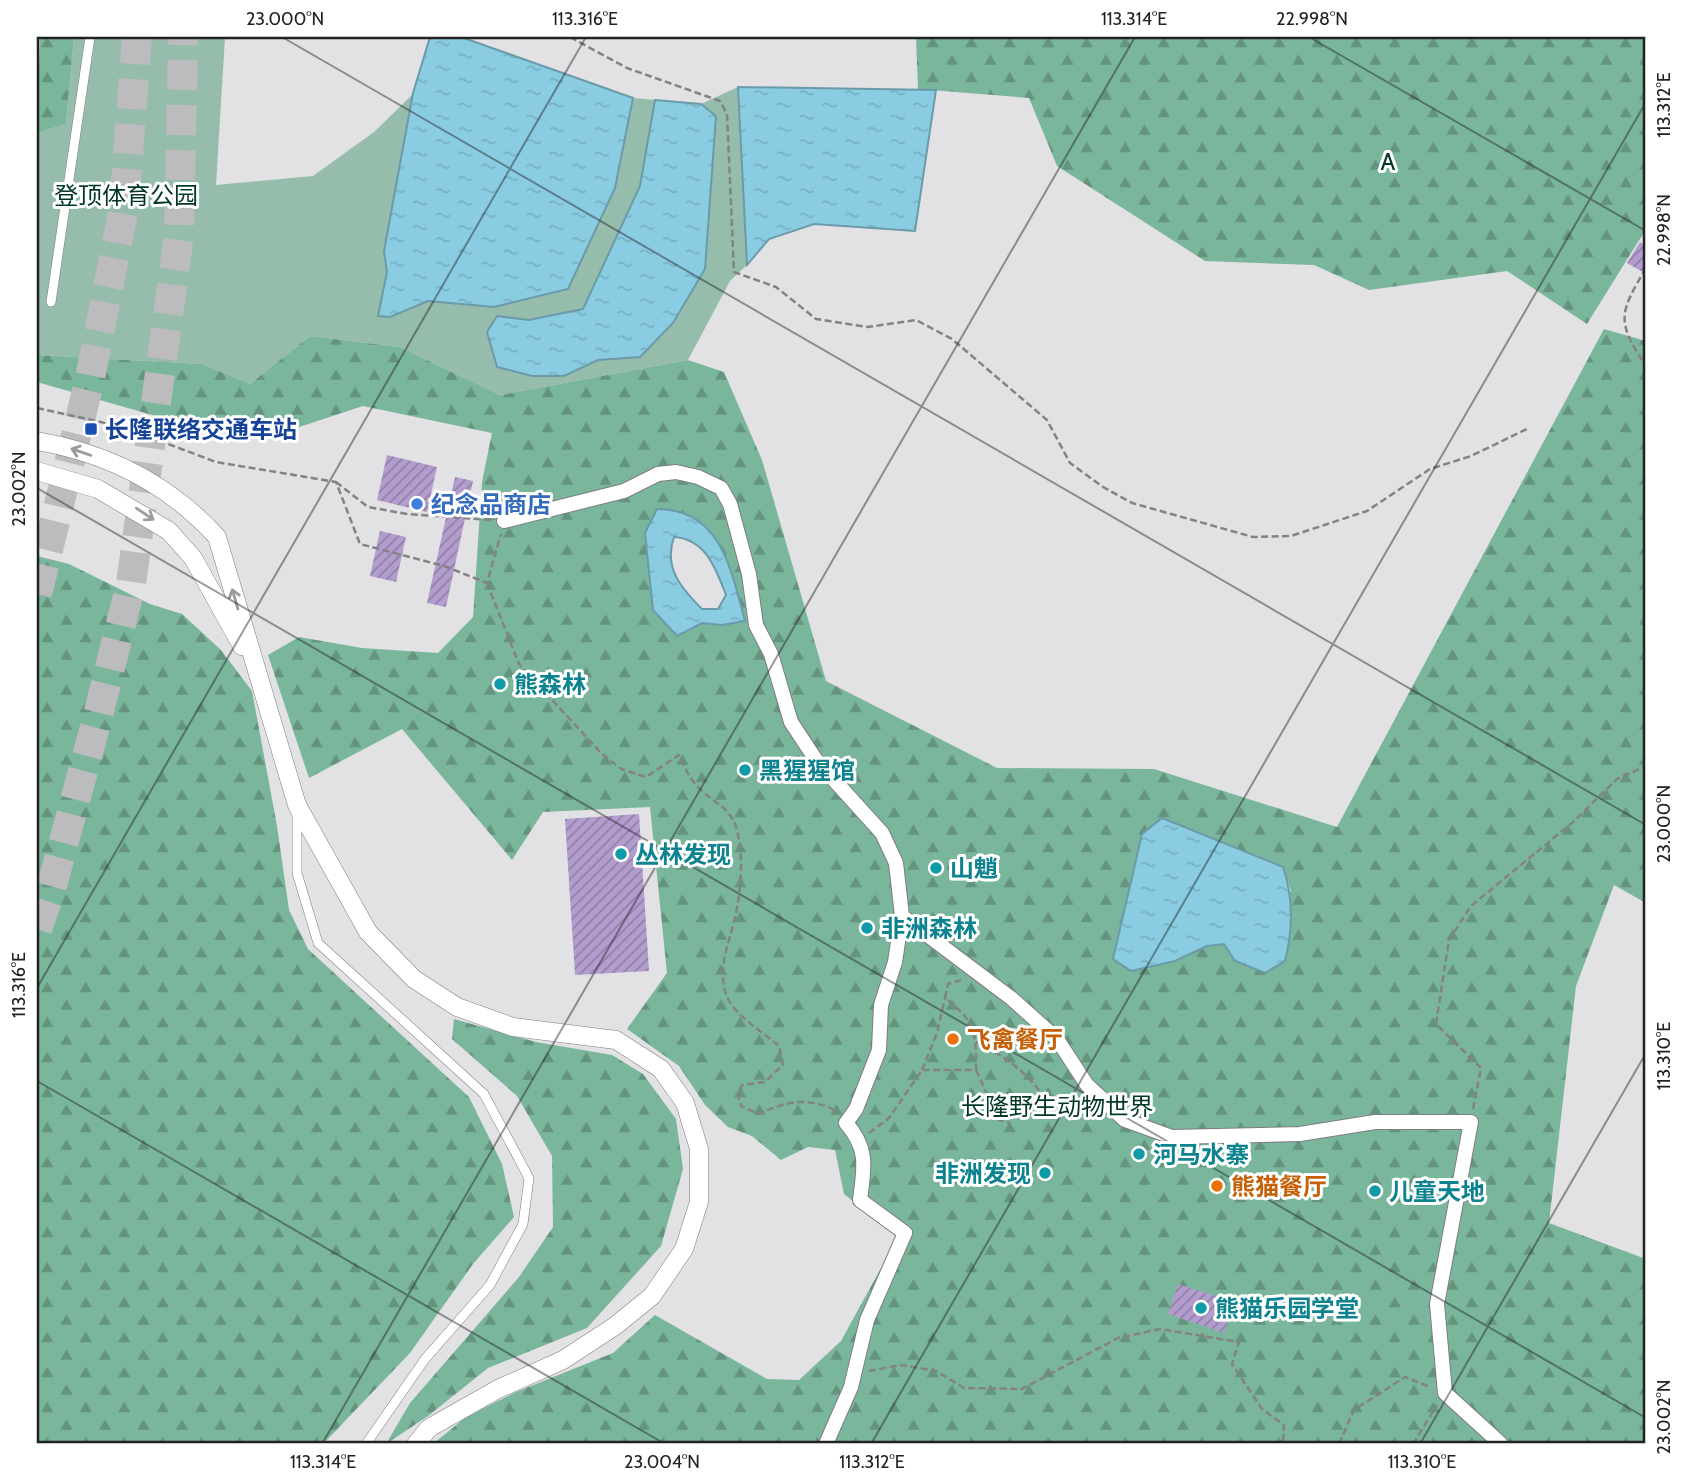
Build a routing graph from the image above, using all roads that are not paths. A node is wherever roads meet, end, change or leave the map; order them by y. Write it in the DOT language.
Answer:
graph roads {
  1 [pos="90,37"];
  2 [pos="51,302"];
  3 [pos="37,441"];
  4 [pos="37,471"];
  5 [pos="504,521"];
  6 [pos="254,664"];
  7 [pos="297,804"];
  8 [pos="902,916"];
  9 [pos="366,1444"];
  10 [pos="416,1444"];
  11 [pos="826,1444"];
  12 [pos="1501,1444"];
  1 -- 2 [label="lane"];
  6 -- 3 [label="street, one-way"];
  4 -- 6 [label="street, one-way"];
  5 -- 8 [label="street"];
  6 -- 7 [label="street"];
  7 -- 9 [label="lane"];
  7 -- 10 [label="street"];
  8 -- 11 [label="street"];
  8 -- 12 [label="street"];
}
